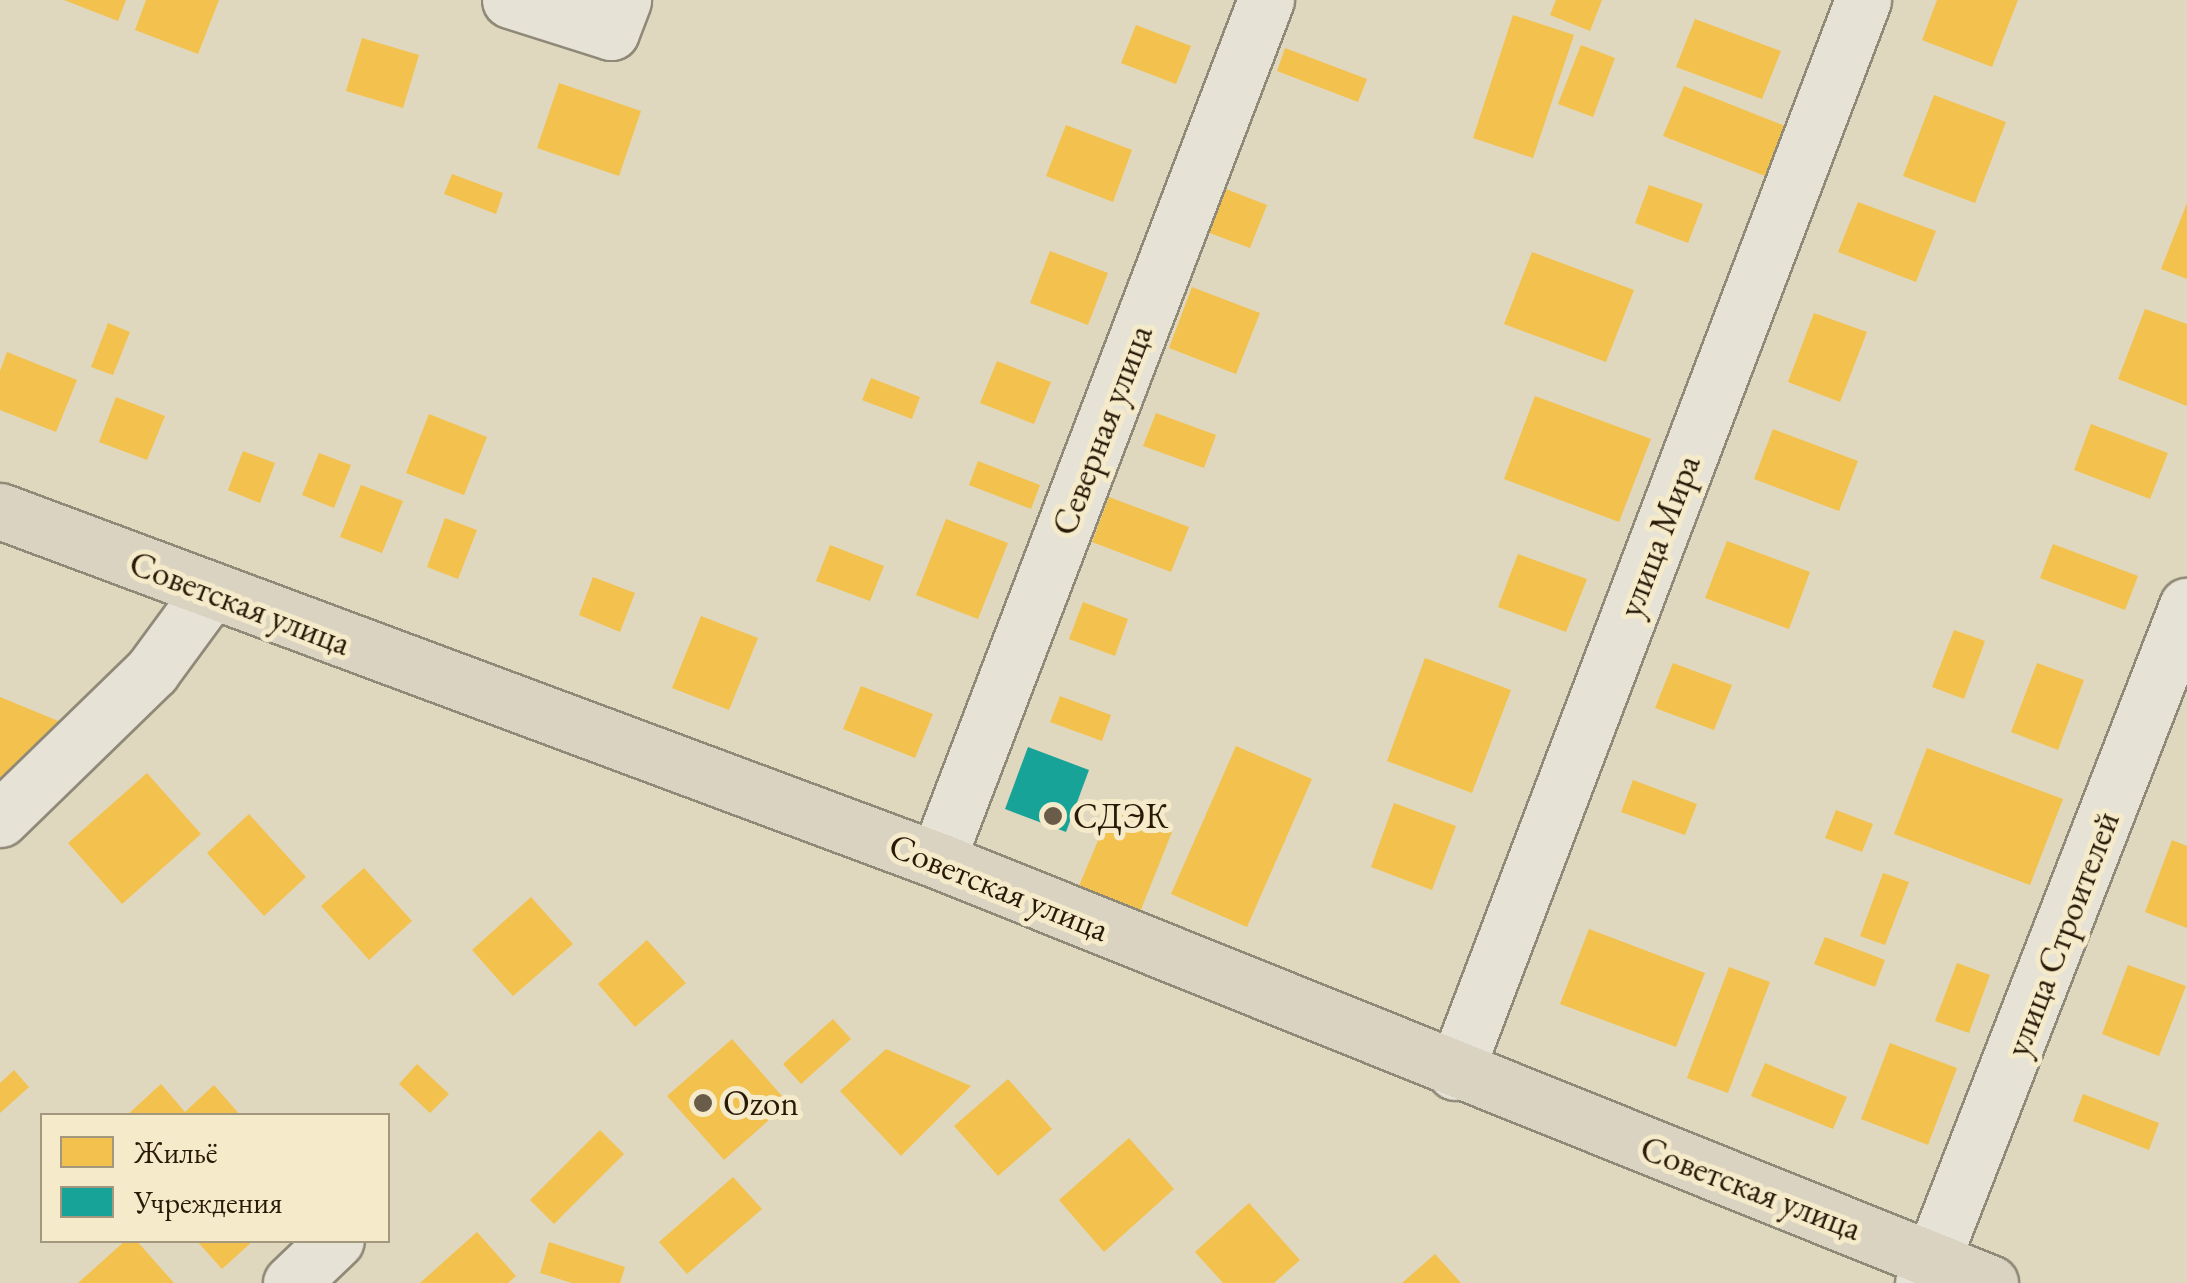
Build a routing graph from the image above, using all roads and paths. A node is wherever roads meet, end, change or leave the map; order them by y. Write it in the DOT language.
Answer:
graph roads {
  1 [pos="510,0"];
  2 [pos="1266,0"];
  3 [pos="1863,0"];
  4 [pos="617,16"];
  5 [pos="0,511"];
  6 [pos="210,592"];
  7 [pos="2187,606"];
  8 [pos="0,819"];
  9 [pos="937,860"];
  10 [pos="1454,1072"];
  11 [pos="333,1243"];
  12 [pos="1930,1272"];
  13 [pos="291,1283"];
  14 [pos="1990,1283"];
  1 -- 4 [label="street"];
  2 -- 9 [label="street, Северная улица"];
  3 -- 10 [label="street, улица Мира"];
  5 -- 6 [label="main road, Советская улица"];
  6 -- 8 [label="street"];
  6 -- 9 [label="main road, Советская улица"];
  7 -- 12 [label="street, улица Строителей"];
  9 -- 10 [label="main road, Советская улица"];
  10 -- 12 [label="main road, Советская улица"];
  11 -- 13 [label="street"];
  12 -- 14 [label="main road, Советская улица"];
}
